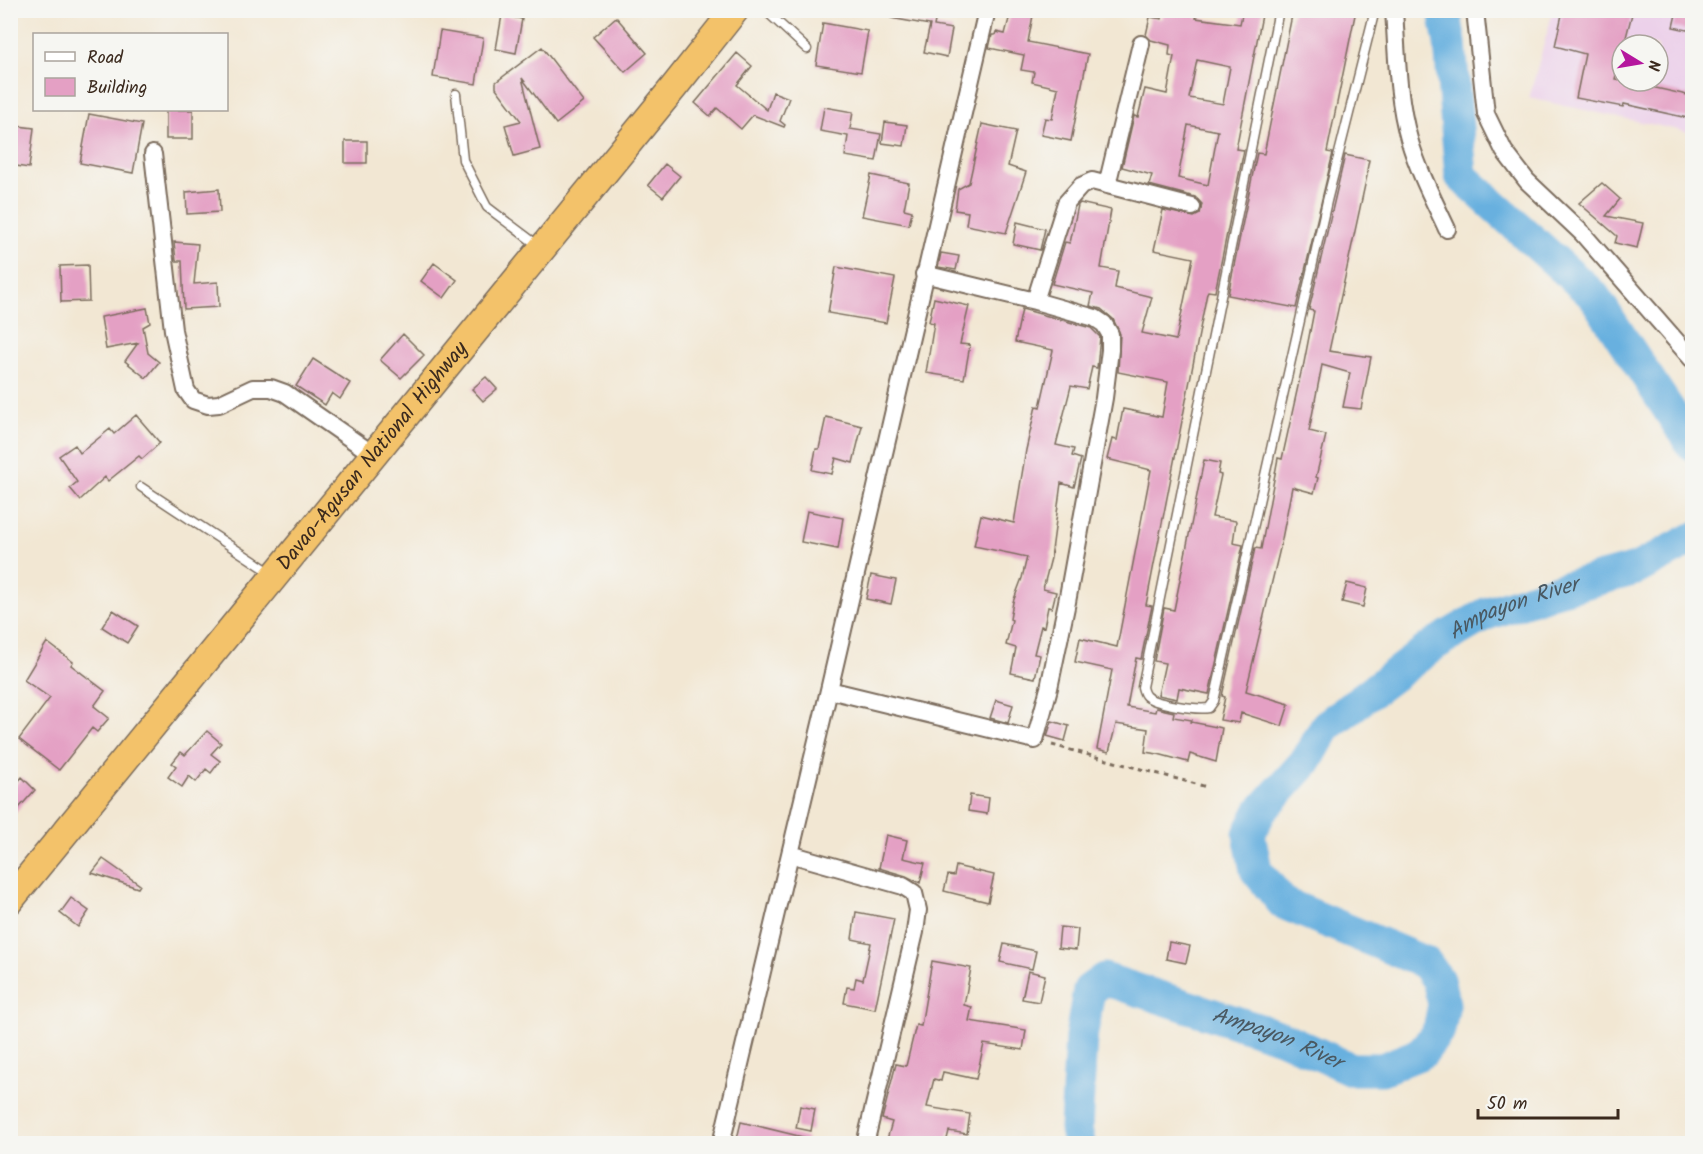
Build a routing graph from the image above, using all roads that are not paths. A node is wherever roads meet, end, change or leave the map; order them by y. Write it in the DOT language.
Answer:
graph roads {
  1 [pos="735,10"];
  2 [pos="765,10"];
  3 [pos="987,10"];
  4 [pos="1279,10"];
  5 [pos="1374,10"];
  6 [pos="1394,10"];
  7 [pos="1474,10"];
  8 [pos="1141,44"];
  9 [pos="807,49"];
  10 [pos="456,94"];
  11 [pos="153,154"];
  12 [pos="1107,185"];
  13 [pos="1192,207"];
  14 [pos="1447,229"];
  15 [pos="543,248"];
  16 [pos="924,274"];
  17 [pos="1035,301"];
  18 [pos="1692,359"];
  19 [pos="374,455"];
  20 [pos="141,487"];
  21 [pos="276,576"];
  22 [pos="829,690"];
  23 [pos="790,854"];
  24 [pos="10,900"];
  25 [pos="720,1143"];
  26 [pos="865,1143"];
  1 -- 15 [label="highway, Davao-Agusan National Highway"];
  2 -- 9 [label="lane"];
  3 -- 16 [label="street"];
  4 -- 5 [label="lane"];
  6 -- 14 [label="street"];
  7 -- 18 [label="street"];
  8 -- 12 [label="street"];
  10 -- 15 [label="lane"];
  11 -- 19 [label="street"];
  12 -- 13 [label="street"];
  12 -- 17 [label="street"];
  15 -- 19 [label="highway, Davao-Agusan National Highway"];
  16 -- 17 [label="street"];
  16 -- 22 [label="street"];
  17 -- 22 [label="street"];
  19 -- 21 [label="highway, Davao-Agusan National Highway"];
  20 -- 21 [label="lane"];
  21 -- 24 [label="highway, Davao-Agusan National Highway"];
  22 -- 23 [label="street"];
  23 -- 25 [label="street"];
  23 -- 26 [label="street"];
}
